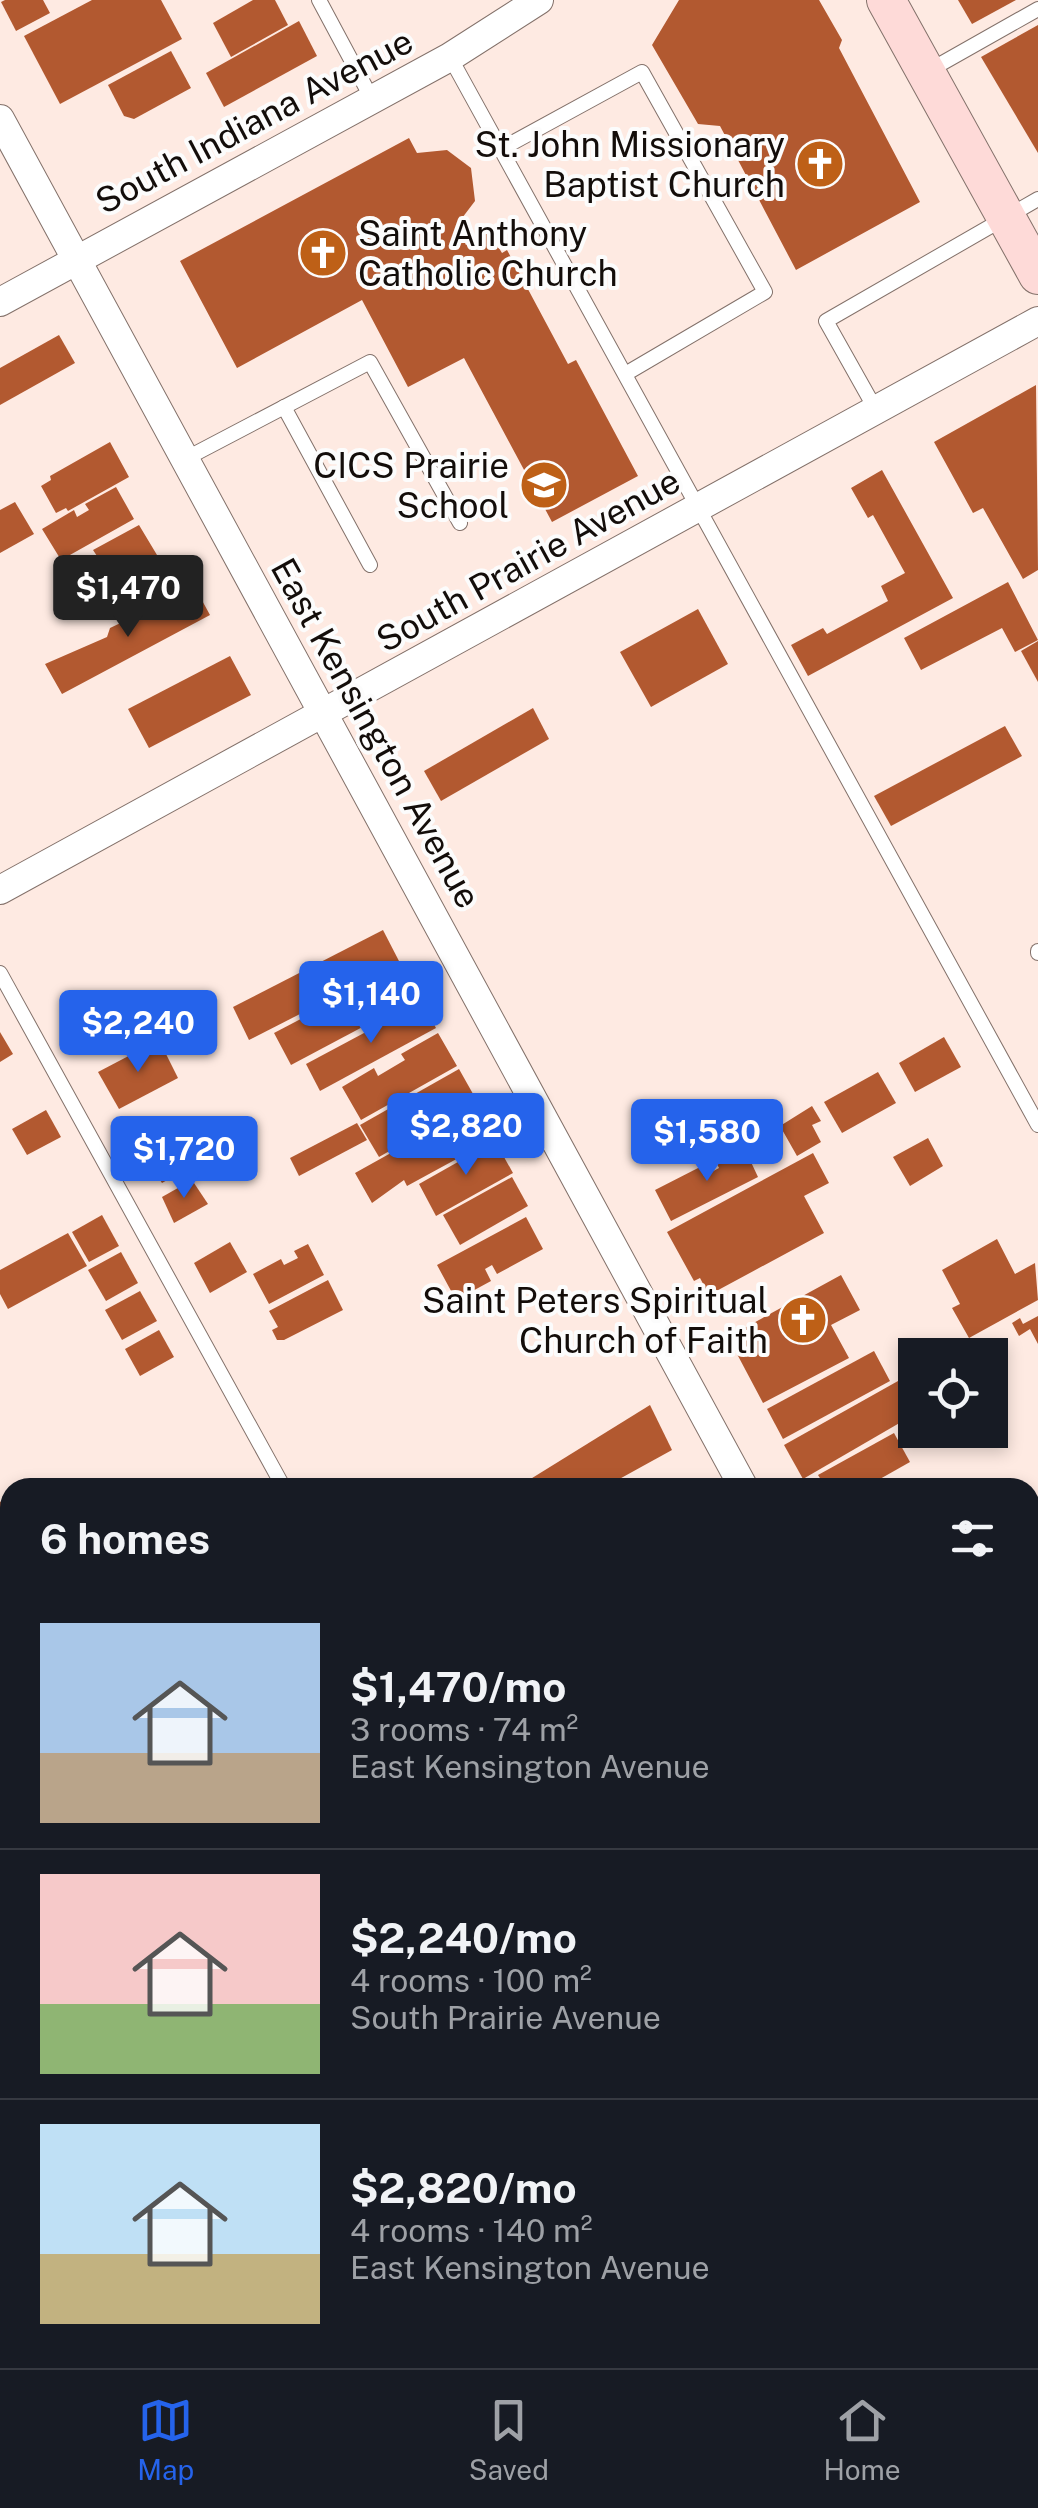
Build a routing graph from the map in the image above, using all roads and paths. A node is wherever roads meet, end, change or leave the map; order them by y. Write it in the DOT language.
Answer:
graph roads {
  1 [pos="319,0"];
  2 [pos="539,0"];
  3 [pos="886,0"];
  4 [pos="1038,9"];
  5 [pos="450,57"];
  6 [pos="926,72"];
  7 [pos="372,99"];
  8 [pos="0,119"];
  9 [pos="501,149"];
  10 [pos="1022,208"];
  11 [pos="76,260"];
  12 [pos="1038,275"];
  13 [pos="0,302"];
  14 [pos="1038,321"];
  15 [pos="626,374"];
  16 [pos="284,407"];
  17 [pos="876,410"];
  18 [pos="184,459"];
  19 [pos="702,507"];
  20 [pos="460,524"];
  21 [pos="370,565"];
  22 [pos="324,716"];
  23 [pos="0,890"];
  24 [pos="0,973"];
  25 [pos="1038,1125"];
  26 [pos="278,1478"];
  27 [pos="739,1478"];
  1 -- 7 [label="lane"];
  2 -- 5 [label="street, South Indiana Avenue"];
  3 -- 6 [label="street"];
  4 -- 6 [label="lane"];
  5 -- 7 [label="street, South Indiana Avenue"];
  5 -- 9 [label="lane"];
  6 -- 10 [label="street"];
  7 -- 11 [label="street, South Indiana Avenue"];
  8 -- 11 [label="street, East Kensington Avenue"];
  9 -- 15 [label="lane"];
  9 -- 15 [label="lane"];
  10 -- 12 [label="street"];
  10 -- 17 [label="lane"];
  11 -- 13 [label="street, South Indiana Avenue"];
  11 -- 18 [label="street, East Kensington Avenue"];
  14 -- 17 [label="street, South Prairie Avenue"];
  15 -- 19 [label="lane"];
  16 -- 18 [label="lane"];
  16 -- 20 [label="lane"];
  16 -- 21 [label="lane"];
  17 -- 19 [label="street, South Prairie Avenue"];
  18 -- 22 [label="street, East Kensington Avenue"];
  19 -- 22 [label="street, South Prairie Avenue"];
  19 -- 25 [label="lane"];
  22 -- 23 [label="street, South Prairie Avenue"];
  22 -- 27 [label="street, East Kensington Avenue"];
  24 -- 26 [label="lane"];
}
